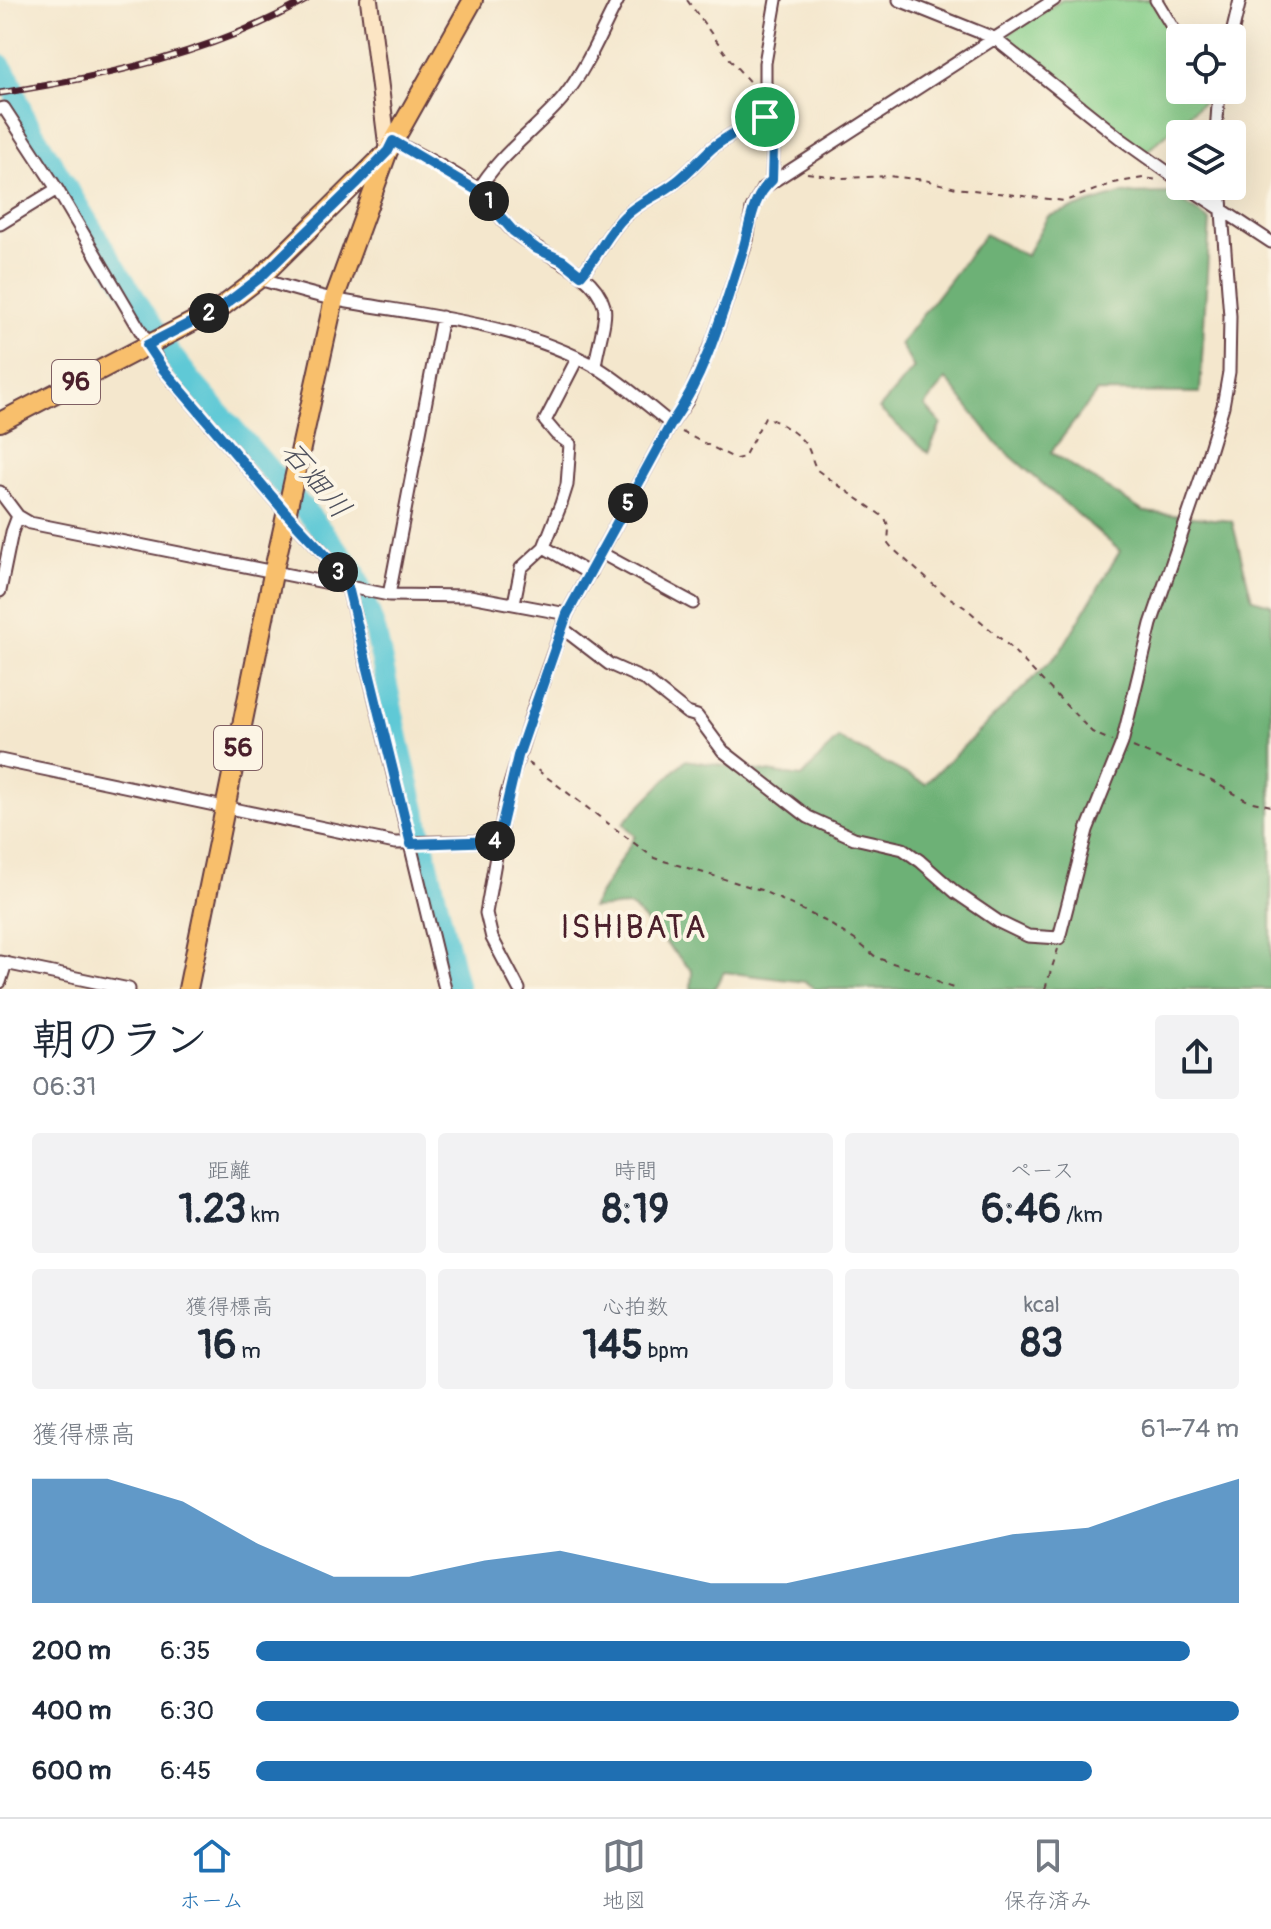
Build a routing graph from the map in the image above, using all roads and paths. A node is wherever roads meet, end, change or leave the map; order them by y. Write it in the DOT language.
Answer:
graph roads {
  1 [pos="369,0"];
  2 [pos="473,0"];
  3 [pos="618,0"];
  4 [pos="687,0"];
  5 [pos="776,0"];
  6 [pos="899,0"];
  7 [pos="1054,0"];
  8 [pos="1156,0"];
  9 [pos="1240,0"];
  10 [pos="1170,24"];
  11 [pos="1234,24"];
  12 [pos="994,38"];
  13 [pos="765,94"];
  14 [pos="0,109"];
  15 [pos="765,117"];
  16 [pos="390,146"];
  17 [pos="789,170"];
  18 [pos="1166,171"];
  19 [pos="772,180"];
  20 [pos="1166,180"];
  21 [pos="57,189"];
  22 [pos="478,191"];
  23 [pos="1206,200"];
  24 [pos="1222,200"];
  25 [pos="1224,213"];
  26 [pos="0,224"];
  27 [pos="1271,242"];
  28 [pos="581,275"];
  29 [pos="261,277"];
  30 [pos="334,299"];
  31 [pos="442,317"];
  32 [pos="154,342"];
  33 [pos="577,359"];
  34 [pos="595,367"];
  35 [pos="0,422"];
  36 [pos="670,425"];
  37 [pos="0,492"];
  38 [pos="287,511"];
  39 [pos="18,516"];
  40 [pos="6,532"];
  41 [pos="544,547"];
  42 [pos="601,553"];
  43 [pos="273,574"];
  44 [pos="590,574"];
  45 [pos="351,588"];
  46 [pos="0,591"];
  47 [pos="389,595"];
  48 [pos="514,603"];
  49 [pos="693,603"];
  50 [pos="567,614"];
  51 [pos="562,628"];
  52 [pos="1122,743"];
  53 [pos="518,756"];
  54 [pos="0,760"];
  55 [pos="1271,806"];
  56 [pos="226,807"];
  57 [pos="498,841"];
  58 [pos="414,844"];
  59 [pos="1059,938"];
  60 [pos="3,963"];
  61 [pos="0,982"];
  62 [pos="129,989"];
  63 [pos="188,989"];
  64 [pos="445,989"];
  65 [pos="519,989"];
  66 [pos="956,989"];
  67 [pos="1045,989"];
  1 -- 16 [label="main road"];
  2 -- 16 [label="main road, 56"];
  3 -- 22 [label="street"];
  4 -- 13 [label="path"];
  5 -- 13 [label="street"];
  6 -- 12 [label="street"];
  7 -- 12 [label="street"];
  8 -- 10 [label="street"];
  9 -- 11 [label="street"];
  12 -- 17 [label="street"];
  12 -- 18 [label="street"];
  13 -- 15 [label="street"];
  14 -- 21 [label="street"];
  15 -- 19 [label="street"];
  15 -- 28 [label="street"];
  16 -- 22 [label="street"];
  16 -- 29 [label="main road, 96"];
  16 -- 30 [label="main road, 56"];
  17 -- 19 [label="street"];
  17 -- 20 [label="path"];
  19 -- 36 [label="street"];
  21 -- 26 [label="street"];
  21 -- 32 [label="street"];
  22 -- 28 [label="street"];
  23 -- 25 [label="street"];
  24 -- 25 [label="street"];
  25 -- 27 [label="street"];
  25 -- 52 [label="street"];
  28 -- 34 [label="street"];
  29 -- 30 [label="street"];
  29 -- 32 [label="main road, 96"];
  30 -- 31 [label="street"];
  30 -- 38 [label="main road, 56"];
  31 -- 33 [label="street"];
  31 -- 47 [label="street"];
  32 -- 35 [label="main road, 96"];
  32 -- 38 [label="street"];
  33 -- 34 [label="street"];
  33 -- 41 [label="street"];
  34 -- 36 [label="street"];
  36 -- 42 [label="street"];
  36 -- 52 [label="path"];
  37 -- 39 [label="street"];
  38 -- 43 [label="main road, 56"];
  38 -- 45 [label="street"];
  39 -- 40 [label="street"];
  39 -- 43 [label="street"];
  40 -- 46 [label="street"];
  41 -- 44 [label="street"];
  41 -- 48 [label="street"];
  42 -- 44 [label="street"];
  42 -- 49 [label="street"];
  43 -- 45 [label="street"];
  43 -- 56 [label="main road, 56"];
  44 -- 50 [label="street"];
  45 -- 47 [label="street"];
  45 -- 58 [label="street"];
  47 -- 48 [label="street"];
  48 -- 50 [label="street"];
  50 -- 51 [label="street"];
  51 -- 53 [label="street"];
  51 -- 59 [label="street"];
  52 -- 55 [label="path"];
  52 -- 59 [label="street"];
  53 -- 57 [label="street"];
  53 -- 66 [label="path"];
  54 -- 56 [label="street"];
  56 -- 58 [label="street"];
  56 -- 63 [label="main road, 56"];
  57 -- 58 [label="street"];
  57 -- 65 [label="street"];
  58 -- 64 [label="street"];
  59 -- 67 [label="path"];
  60 -- 61 [label="street"];
  60 -- 62 [label="street"];
}
